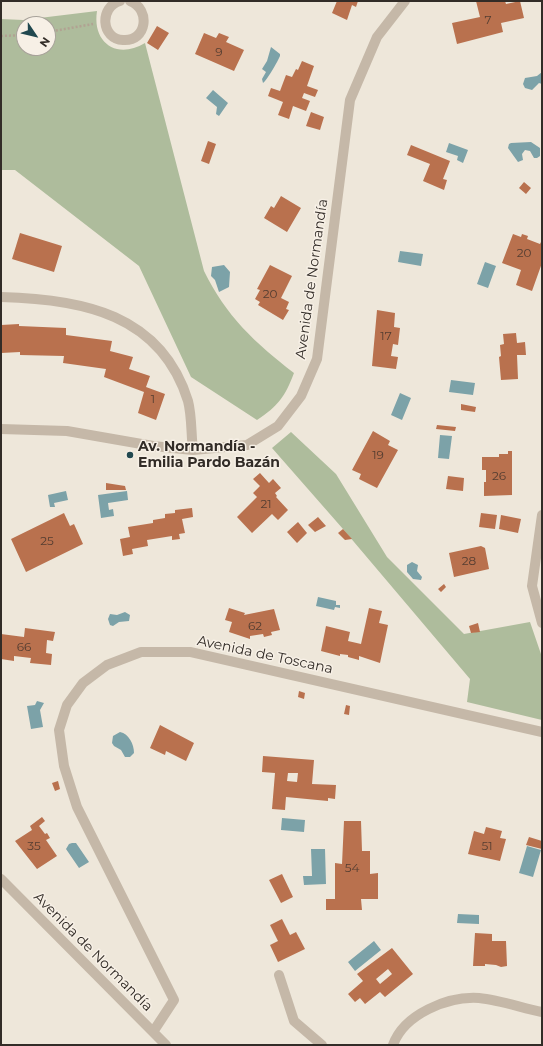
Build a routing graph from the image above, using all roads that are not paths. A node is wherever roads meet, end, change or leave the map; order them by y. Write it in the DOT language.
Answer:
graph roads {
  1 [pos="120,1"];
  2 [pos="405,1"];
  3 [pos="134,2"];
  4 [pos="1,297"];
  5 [pos="1,429"];
  6 [pos="193,450"];
  7 [pos="542,515"];
  8 [pos="542,623"];
  9 [pos="542,732"];
  10 [pos="1,878"];
  11 [pos="279,976"];
  12 [pos="542,1012"];
  13 [pos="152,1032"];
  14 [pos="166,1045"];
  15 [pos="322,1045"];
  16 [pos="393,1045"];
  1 -- 3 [label="street"];
  2 -- 6 [label="street, Avenida de Normandía"];
  4 -- 6 [label="street"];
  5 -- 6 [label="street, Avenida de Normandía"];
  7 -- 8 [label="street"];
  9 -- 13 [label="street, Avenida de Toscana"];
  10 -- 13 [label="street, Avenida de Normandía"];
  11 -- 15 [label="street"];
  12 -- 16 [label="street"];
  13 -- 14 [label="street, Avenida de Normandía"];
}
